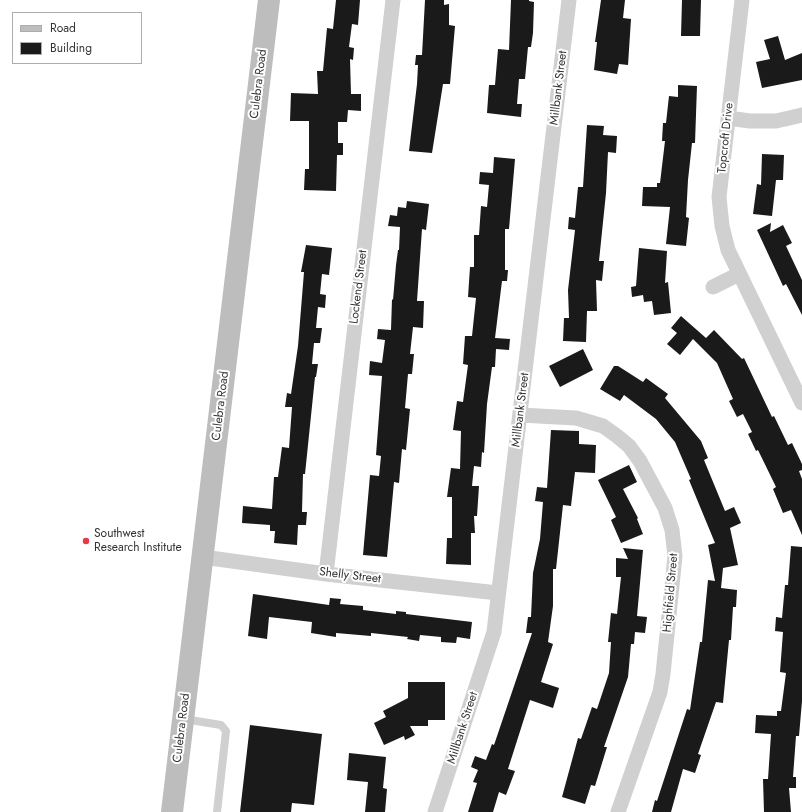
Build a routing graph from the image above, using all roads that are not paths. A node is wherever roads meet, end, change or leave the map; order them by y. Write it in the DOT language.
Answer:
graph roads {
  1 [pos="269,0"];
  2 [pos="393,0"];
  3 [pos="569,0"];
  4 [pos="742,0"];
  5 [pos="802,115"];
  6 [pos="728,118"];
  7 [pos="739,274"];
  8 [pos="713,287"];
  9 [pos="802,404"];
  10 [pos="520,415"];
  11 [pos="203,557"];
  12 [pos="326,574"];
  13 [pos="498,593"];
  14 [pos="183,719"];
  15 [pos="172,812"];
  16 [pos="217,812"];
  17 [pos="435,812"];
  18 [pos="618,812"];
  1 -- 11 [label="main road, Culebra Road"];
  2 -- 12 [label="street, Lockend Street"];
  3 -- 10 [label="street, Millbank Street"];
  4 -- 6 [label="street, Topcroft Drive"];
  5 -- 6 [label="street"];
  6 -- 7 [label="street, Topcroft Drive"];
  7 -- 8 [label="street"];
  7 -- 9 [label="street, Topcroft Drive"];
  10 -- 13 [label="street, Millbank Street"];
  10 -- 18 [label="street, Highfield Street"];
  11 -- 12 [label="street, Shelly Street"];
  11 -- 14 [label="main road, Culebra Road"];
  12 -- 13 [label="street, Shelly Street"];
  13 -- 17 [label="street, Millbank Street"];
  14 -- 15 [label="main road, Culebra Road"];
  14 -- 16 [label="lane"];
}
